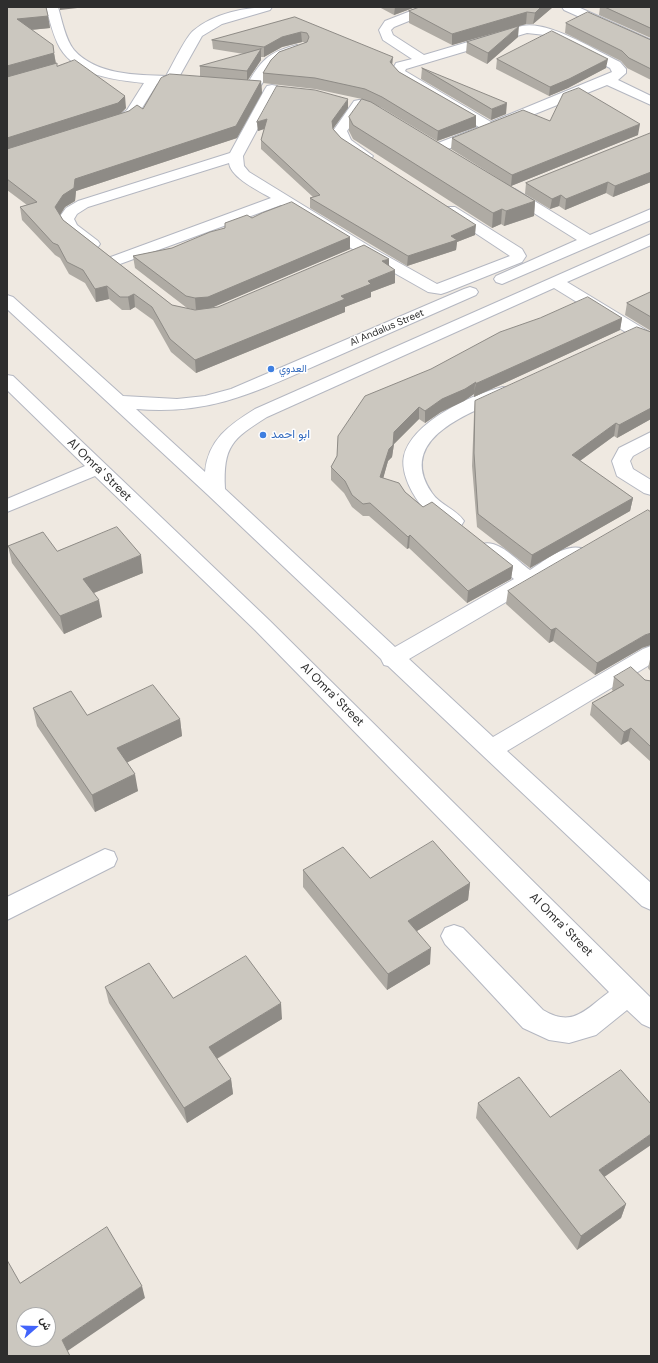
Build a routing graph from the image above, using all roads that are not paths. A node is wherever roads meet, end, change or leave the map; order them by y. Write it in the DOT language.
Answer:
graph roads {
  1 [pos="52,7"];
  2 [pos="266,7"];
  3 [pos="432,7"];
  4 [pos="568,7"];
  5 [pos="649,43"];
  6 [pos="302,47"];
  7 [pos="422,59"];
  8 [pos="80,63"];
  9 [pos="66,67"];
  10 [pos="153,79"];
  11 [pos="171,80"];
  12 [pos="607,80"];
  13 [pos="200,83"];
  14 [pos="238,86"];
  15 [pos="253,87"];
  16 [pos="272,89"];
  17 [pos="288,90"];
  18 [pos="651,101"];
  19 [pos="359,105"];
  20 [pos="490,127"];
  21 [pos="98,128"];
  22 [pos="424,140"];
  23 [pos="438,148"];
  24 [pos="236,156"];
  25 [pos="451,156"];
  26 [pos="379,164"];
  27 [pos="497,185"];
  28 [pos="525,187"];
  29 [pos="510,193"];
  30 [pos="283,199"];
  31 [pos="438,202"];
  32 [pos="651,214"];
  33 [pos="589,241"];
  34 [pos="650,241"];
  35 [pos="365,250"];
  36 [pos="350,256"];
  37 [pos="555,282"];
  38 [pos="491,283"];
  39 [pos="516,299"];
  40 [pos="7,300"];
  41 [pos="644,336"];
  42 [pos="615,341"];
  43 [pos="7,380"];
  44 [pos="520,384"];
  45 [pos="237,393"];
  46 [pos="116,401"];
  47 [pos="262,413"];
  48 [pos="651,438"];
  49 [pos="97,468"];
  50 [pos="651,489"];
  51 [pos="215,491"];
  52 [pos="7,506"];
  53 [pos="590,544"];
  54 [pos="528,579"];
  55 [pos="651,654"];
  56 [pos="392,659"];
  57 [pos="490,750"];
  58 [pos="105,859"];
  59 [pos="651,899"];
  60 [pos="7,909"];
  61 [pos="454,936"];
  62 [pos="642,1002"];
  1 -- 8 [label="street"];
  2 -- 11 [label="street"];
  3 -- 7 [label="street"];
  4 -- 5 [label="street"];
  6 -- 15 [label="street"];
  7 -- 12 [label="street"];
  7 -- 20 [label="street"];
  8 -- 9 [label="street"];
  8 -- 10 [label="street"];
  10 -- 11 [label="street"];
  10 -- 21 [label="street"];
  11 -- 13 [label="street"];
  12 -- 18 [label="street"];
  12 -- 20 [label="street"];
  14 -- 15 [label="street"];
  15 -- 16 [label="street"];
  16 -- 17 [label="street"];
  16 -- 24 [label="street"];
  19 -- 26 [label="street"];
  20 -- 23 [label="street"];
  22 -- 23 [label="street"];
  23 -- 25 [label="street"];
  24 -- 30 [label="street"];
  24 -- 30 [label="street"];
  27 -- 29 [label="street"];
  28 -- 29 [label="street"];
  29 -- 33 [label="street"];
  30 -- 35 [label="street"];
  31 -- 35 [label="street"];
  32 -- 33 [label="street, Al Andalus Street"];
  33 -- 38 [label="street, Al Andalus Street"];
  34 -- 37 [label="street"];
  35 -- 36 [label="street"];
  37 -- 39 [label="street"];
  37 -- 41 [label="street"];
  38 -- 39 [label="street"];
  38 -- 45 [label="street, Al Andalus Street"];
  39 -- 47 [label="street"];
  40 -- 46 [label="street"];
  41 -- 42 [label="street"];
  43 -- 49 [label="street, Al Omra' Street"];
  44 -- 54 [label="street"];
  45 -- 46 [label="street, Al Andalus Street"];
  45 -- 47 [label="street"];
  46 -- 51 [label="street"];
  47 -- 51 [label="street"];
  48 -- 50 [label="street"];
  49 -- 52 [label="street"];
  49 -- 62 [label="street, Al Omra' Street"];
  51 -- 56 [label="street"];
  53 -- 54 [label="street"];
  54 -- 56 [label="street"];
  55 -- 57 [label="street"];
  56 -- 57 [label="street"];
  57 -- 59 [label="street"];
  58 -- 60 [label="street"];
  61 -- 62 [label="street"];
}
